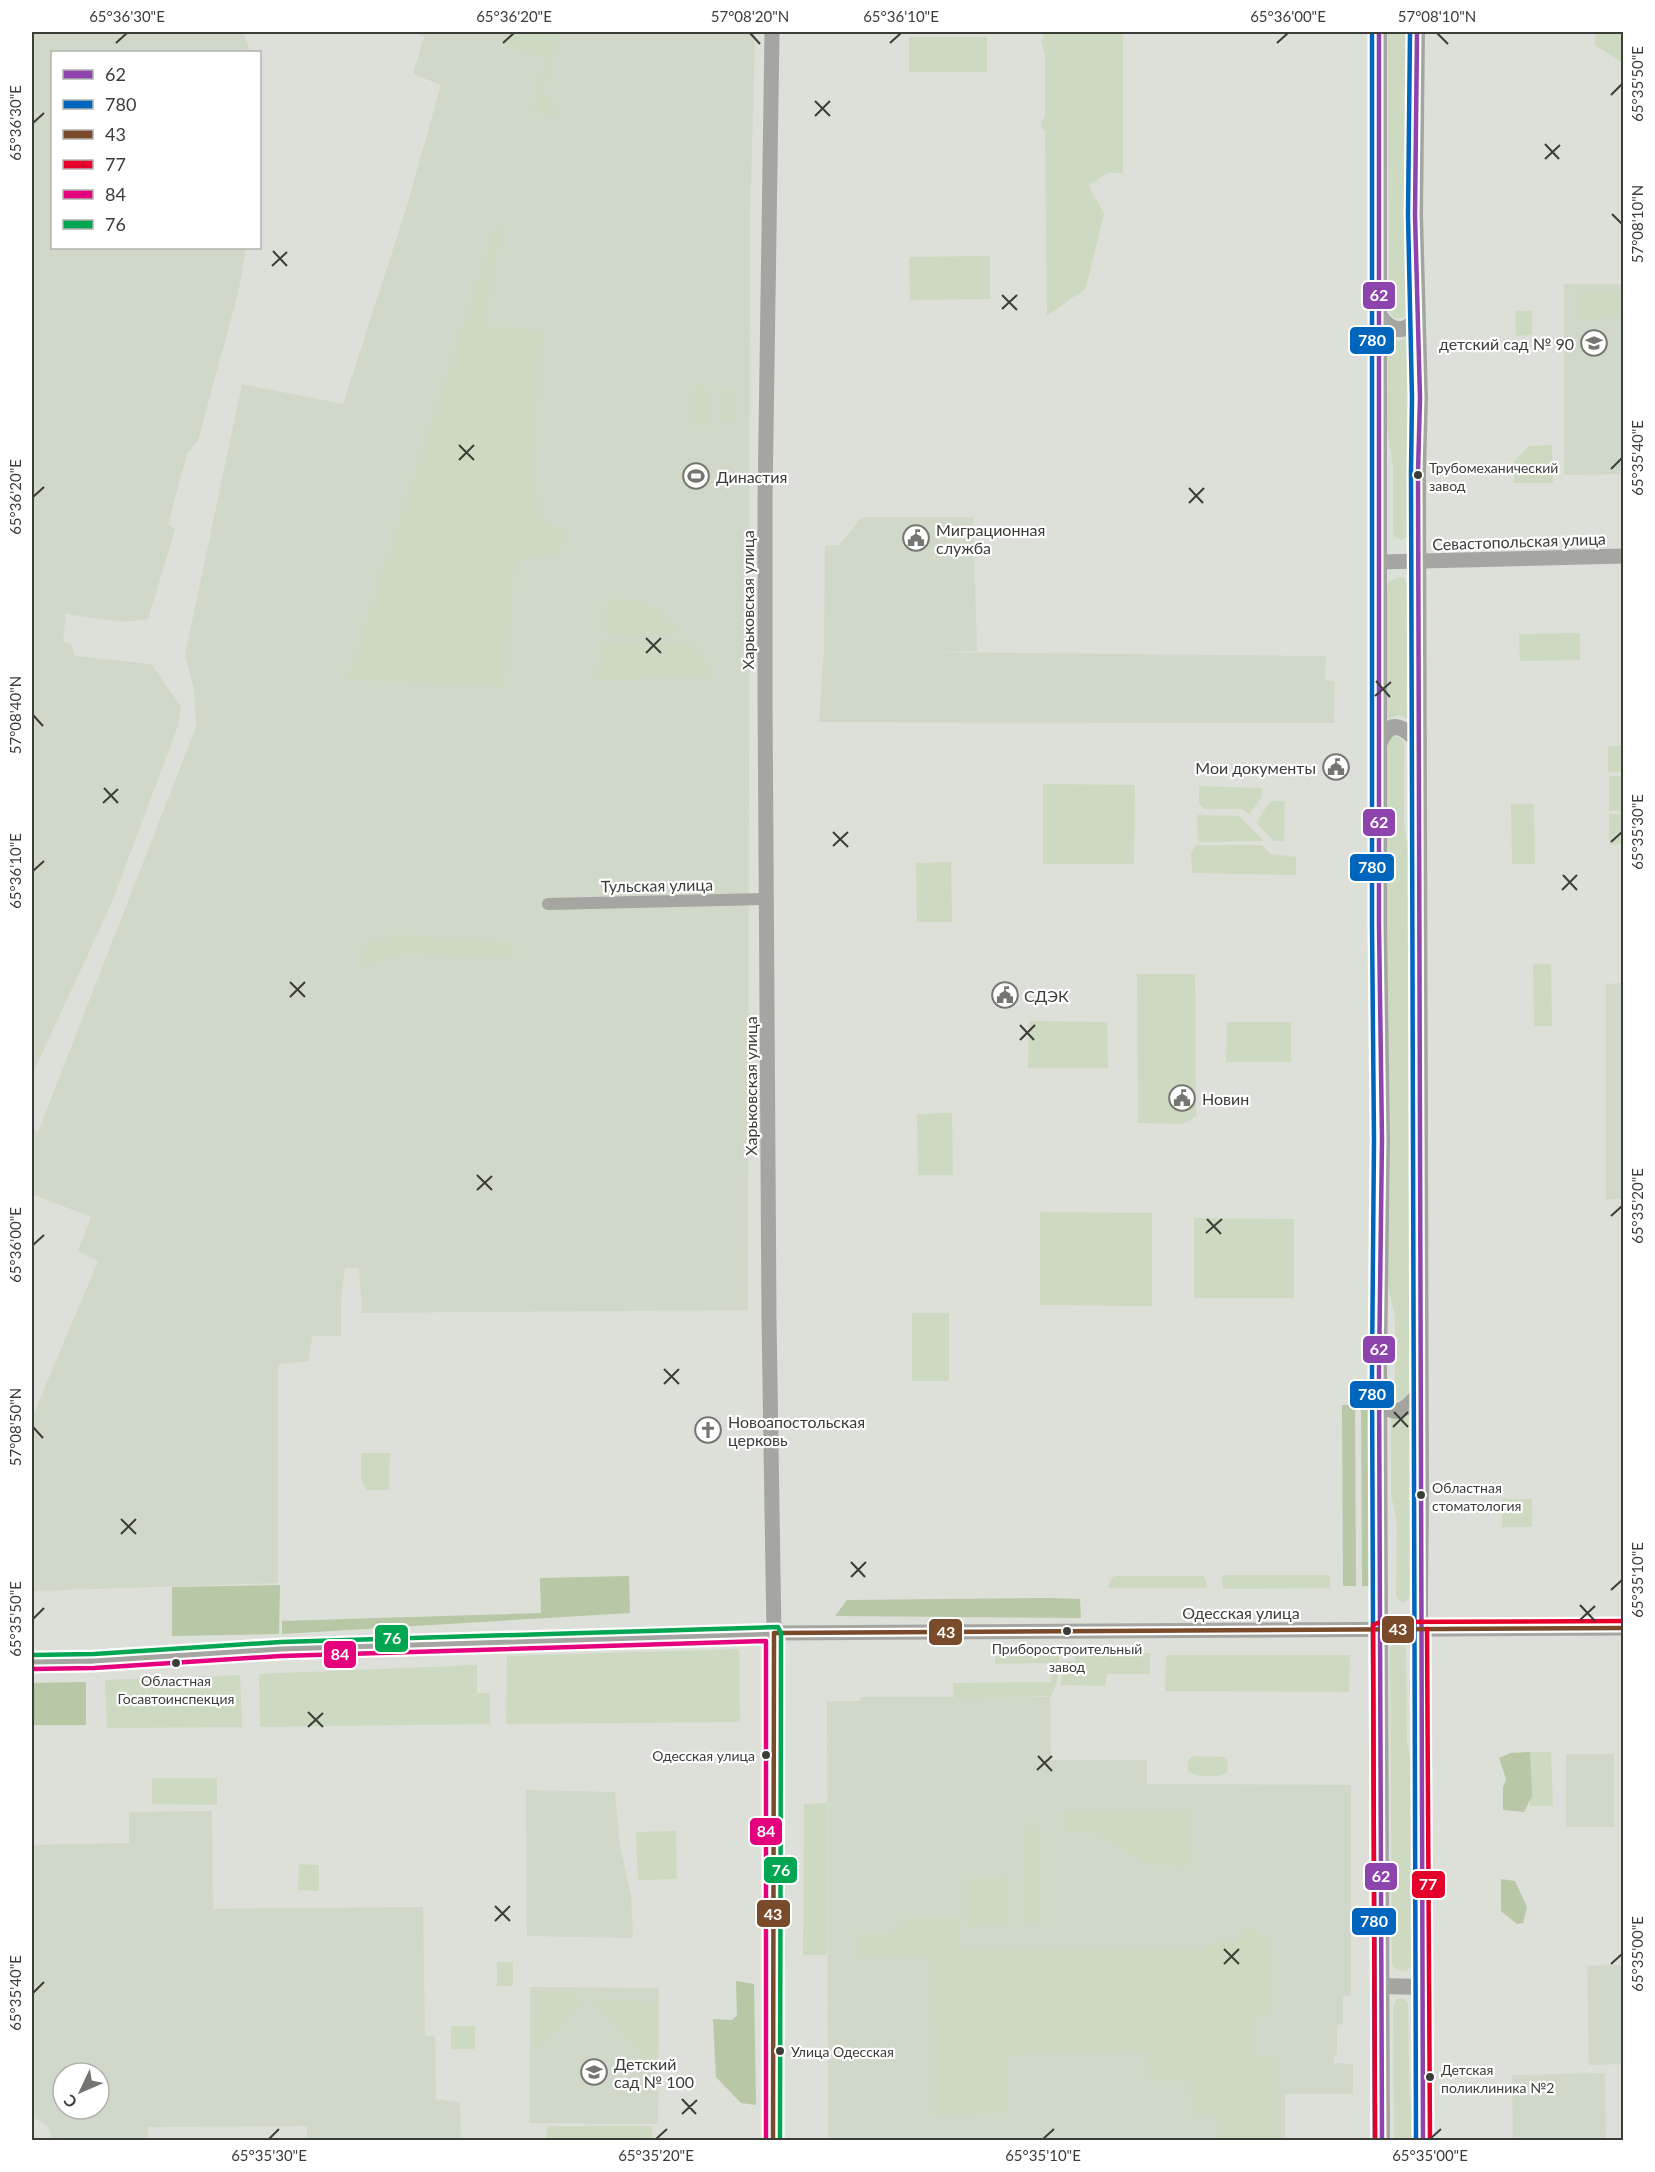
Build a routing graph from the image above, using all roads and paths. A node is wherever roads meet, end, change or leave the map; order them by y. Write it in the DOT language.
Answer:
graph roads {
  1 [pos="772,32"];
  2 [pos="1380,32"];
  3 [pos="1417,32"];
  4 [pos="1380,316"];
  5 [pos="1417,316"];
  6 [pos="1623,556"];
  7 [pos="1419,561"];
  8 [pos="1380,562"];
  9 [pos="1380,742"];
  10 [pos="1419,743"];
  11 [pos="766,899"];
  12 [pos="548,904"];
  13 [pos="1420,1392"];
  14 [pos="1380,1396"];
  15 [pos="1623,1628"];
  16 [pos="1380,1629"];
  17 [pos="1420,1629"];
  18 [pos="774,1633"];
  19 [pos="32,1662"];
  20 [pos="1382,1986"];
  21 [pos="1422,1987"];
  22 [pos="773,2140"];
  23 [pos="1382,2140"];
  24 [pos="1423,2140"];
  1 -- 11 [label="street, Харьковская улица"];
  2 -- 4 [label="main road"];
  3 -- 5 [label="main road"];
  4 -- 5 [label="main road"];
  4 -- 8 [label="main road"];
  5 -- 7 [label="main road"];
  6 -- 7 [label="street, Севастопольская улица"];
  7 -- 8 [label="street, Севастопольская улица"];
  7 -- 10 [label="main road"];
  8 -- 9 [label="main road"];
  9 -- 10 [label="main road"];
  9 -- 14 [label="main road"];
  10 -- 13 [label="main road"];
  11 -- 12 [label="street, Тульская улица"];
  11 -- 18 [label="street, Харьковская улица"];
  13 -- 14 [label="main road"];
  13 -- 17 [label="main road"];
  14 -- 16 [label="main road"];
  15 -- 17 [label="street, Одесская улица"];
  16 -- 17 [label="street, Одесская улица"];
  16 -- 18 [label="street, Одесская улица"];
  16 -- 20 [label="main road"];
  17 -- 21 [label="main road"];
  18 -- 19 [label="street, Одесская улица"];
  18 -- 22 [label="street, Харьковская улица"];
  20 -- 21 [label="main road"];
  20 -- 23 [label="main road"];
  21 -- 24 [label="main road"];
}
